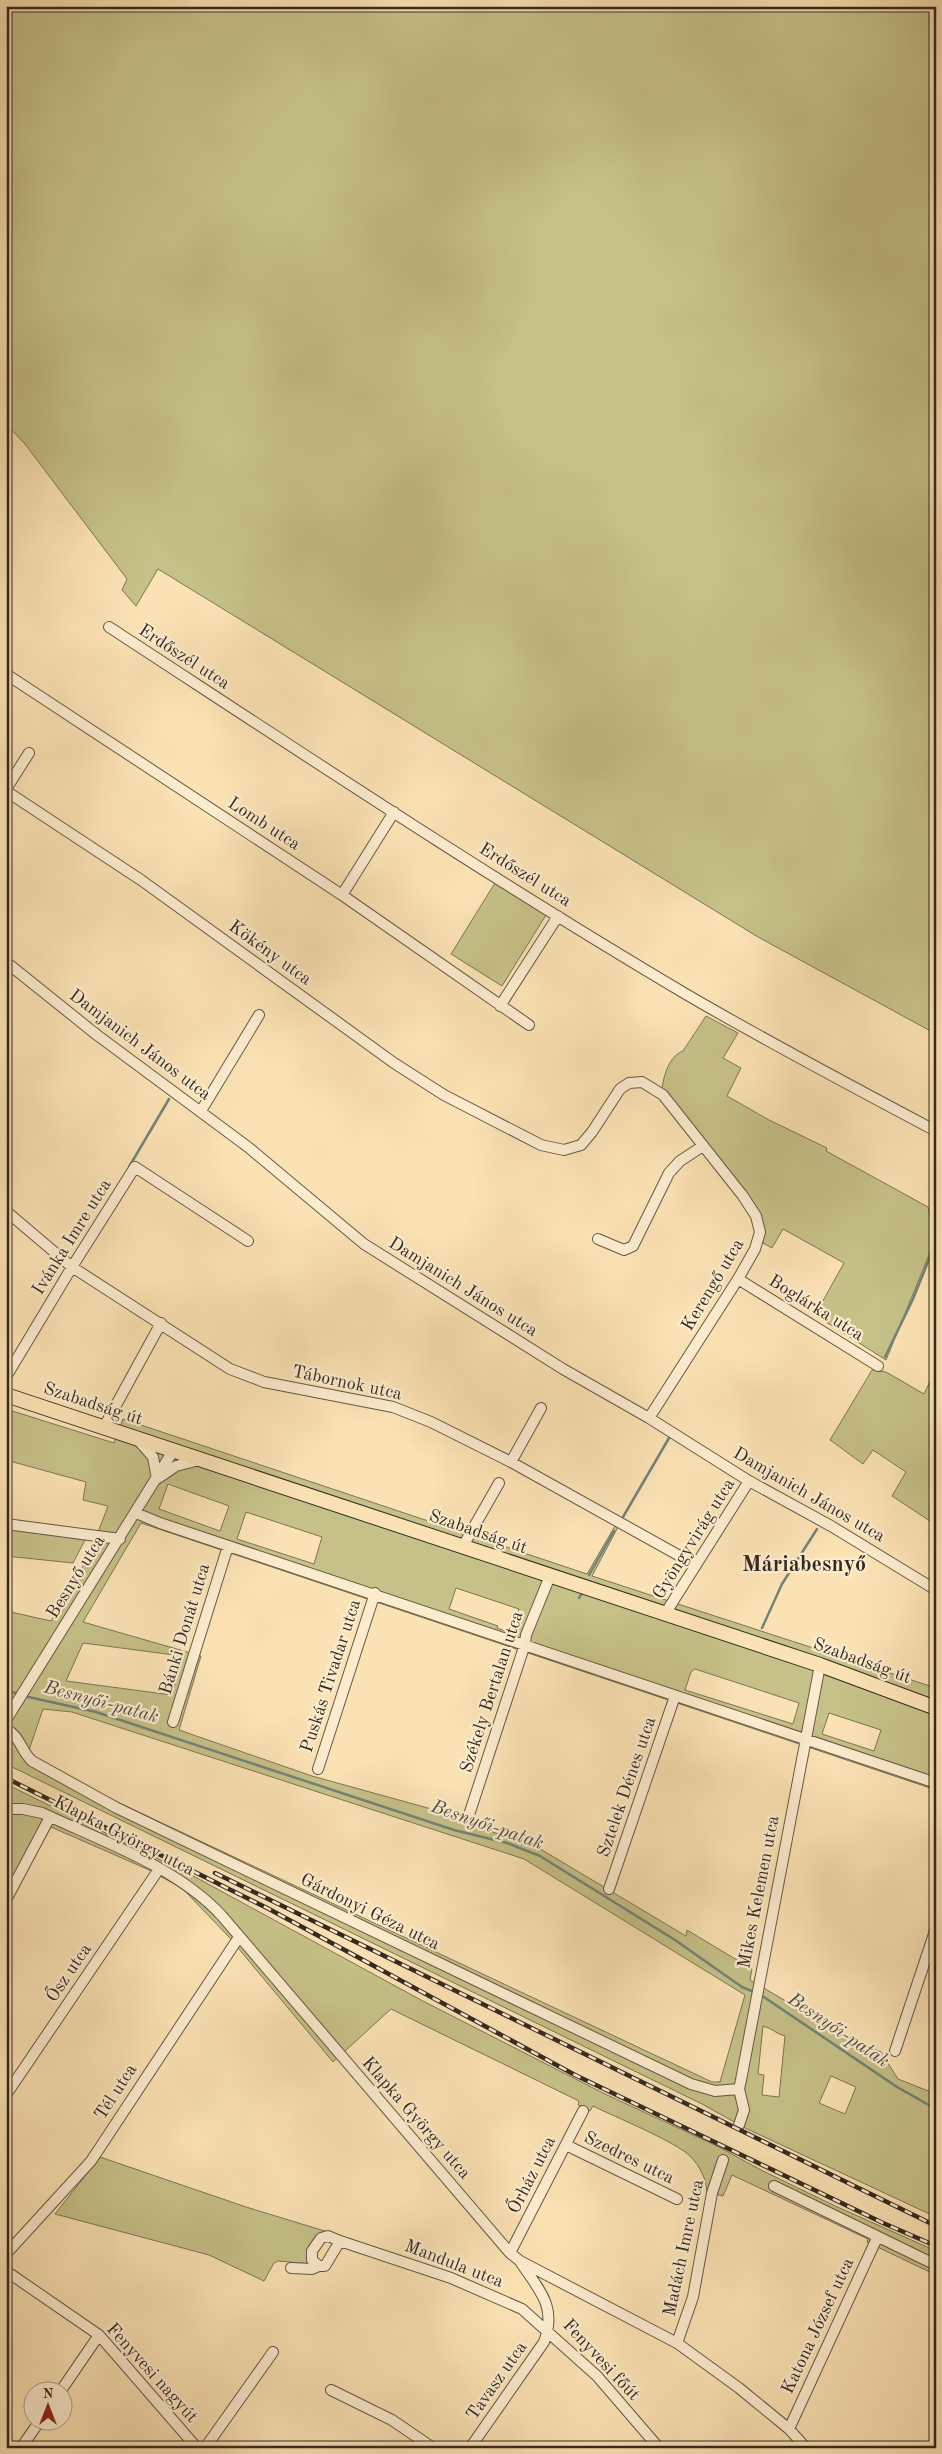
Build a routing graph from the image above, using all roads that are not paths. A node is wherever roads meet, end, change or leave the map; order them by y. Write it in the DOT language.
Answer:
graph roads {
  1 [pos="109,627"];
  2 [pos="6,674"];
  3 [pos="29,753"];
  4 [pos="6,790"];
  5 [pos="394,812"];
  6 [pos="342,895"];
  7 [pos="558,916"];
  8 [pos="6,962"];
  9 [pos="500,1006"];
  10 [pos="259,1015"];
  11 [pos="529,1025"];
  12 [pos="201,1111"];
  13 [pos="936,1131"];
  14 [pos="520,1134"];
  15 [pos="703,1146"];
  16 [pos="6,1211"];
  17 [pos="598,1239"];
  18 [pos="248,1241"];
  19 [pos="72,1267"];
  20 [pos="738,1279"];
  21 [pos="161,1323"];
  22 [pos="878,1366"];
  23 [pos="6,1377"];
  24 [pos="6,1395"];
  25 [pos="541,1408"];
  26 [pos="649,1418"];
  27 [pos="104,1427"];
  28 [pos="138,1439"];
  29 [pos="173,1451"];
  30 [pos="199,1460"];
  31 [pos="511,1462"];
  32 [pos="157,1479"];
  33 [pos="750,1481"];
  34 [pos="499,1483"];
  35 [pos="136,1513"];
  36 [pos="6,1524"];
  37 [pos="120,1539"];
  38 [pos="228,1546"];
  39 [pos="463,1546"];
  40 [pos="696,1565"];
  41 [pos="550,1576"];
  42 [pos="936,1590"];
  43 [pos="375,1593"];
  44 [pos="666,1614"];
  45 [pos="525,1644"];
  46 [pos="820,1665"];
  47 [pos="675,1696"];
  48 [pos="936,1708"];
  49 [pos="6,1720"];
  50 [pos="173,1722"];
  51 [pos="6,1729"];
  52 [pos="806,1739"];
  53 [pos="318,1769"];
  54 [pos="936,1783"];
  55 [pos="9,1809"];
  56 [pos="50,1817"];
  57 [pos="468,1818"];
  58 [pos="159,1869"];
  59 [pos="609,1889"];
  60 [pos="6,1900"];
  61 [pos="936,1928"];
  62 [pos="239,1937"];
  63 [pos="895,2051"];
  64 [pos="739,2089"];
  65 [pos="6,2095"];
  66 [pos="583,2111"];
  67 [pos="739,2125"];
  68 [pos="566,2145"];
  69 [pos="723,2160"];
  70 [pos="774,2186"];
  71 [pos="677,2199"];
  72 [pos="877,2238"];
  73 [pos="340,2241"];
  74 [pos="510,2253"];
  75 [pos="6,2254"];
  76 [pos="520,2261"];
  77 [pos="936,2265"];
  78 [pos="319,2266"];
  79 [pos="291,2268"];
  80 [pos="6,2271"];
  81 [pos="548,2331"];
  82 [pos="99,2335"];
  83 [pos="677,2343"];
  84 [pos="273,2352"];
  85 [pos="67,2382"];
  86 [pos="331,2390"];
  87 [pos="788,2429"];
  88 [pos="32,2432"];
  89 [pos="21,2448"];
  90 [pos="197,2448"];
  91 [pos="205,2448"];
  92 [pos="433,2448"];
  93 [pos="470,2448"];
  94 [pos="659,2448"];
  95 [pos="806,2448"];
  1 -- 5 [label="street, Erdőszél utca"];
  2 -- 6 [label="street, Lomb utca"];
  3 -- 4 [label="street"];
  4 -- 14 [label="street, Kökény utca"];
  5 -- 6 [label="street"];
  5 -- 7 [label="street, Erdőszél utca"];
  6 -- 9 [label="street, Lomb utca"];
  7 -- 9 [label="street"];
  7 -- 13 [label="street, Erdőszél utca"];
  8 -- 12 [label="street, Damjanich János utca"];
  9 -- 11 [label="street, Lomb utca"];
  10 -- 12 [label="street"];
  12 -- 26 [label="street, Damjanich János utca"];
  14 -- 15 [label="street, Kerengő utca"];
  15 -- 17 [label="street"];
  15 -- 20 [label="street, Kerengő utca"];
  16 -- 19 [label="street, Tábornok utca"];
  18 -- 19 [label="street, Ivánka Imre utca"];
  19 -- 21 [label="street, Tábornok utca"];
  19 -- 23 [label="street, Ivánka Imre utca"];
  20 -- 22 [label="street, Boglárka utca"];
  20 -- 26 [label="street, Kerengő utca"];
  21 -- 27 [label="street"];
  21 -- 31 [label="street, Tábornok utca"];
  24 -- 27 [label="main road, Szabadság út"];
  25 -- 31 [label="street"];
  26 -- 33 [label="street, Damjanich János utca"];
  27 -- 28 [label="main road, Szabadság út"];
  28 -- 29 [label="main road, Szabadság út"];
  28 -- 32 [label="street"];
  29 -- 30 [label="main road, Szabadság út"];
  29 -- 32 [label="street, Besnyő utca"];
  30 -- 32 [label="street"];
  30 -- 39 [label="main road, Szabadság út"];
  31 -- 40 [label="street, Tábornok utca"];
  32 -- 35 [label="street, Besnyő utca"];
  33 -- 40 [label="street, Gyöngyvirág utca"];
  33 -- 42 [label="street, Damjanich János utca"];
  34 -- 39 [label="street"];
  35 -- 37 [label="street, Besnyő utca"];
  35 -- 38 [label="street"];
  36 -- 37 [label="street"];
  37 -- 49 [label="street, Besnyő utca"];
  38 -- 43 [label="street"];
  38 -- 50 [label="street, Bánki Donát utca"];
  39 -- 41 [label="main road, Szabadság út"];
  40 -- 44 [label="street, Gyöngyvirág utca"];
  41 -- 44 [label="main road, Szabadság út"];
  41 -- 45 [label="street, Székely Bertalan utca"];
  43 -- 45 [label="street"];
  43 -- 53 [label="street, Puskás Tivadar utca"];
  44 -- 46 [label="main road, Szabadság út"];
  45 -- 47 [label="street"];
  45 -- 57 [label="street, Székely Bertalan utca"];
  46 -- 48 [label="main road, Szabadság út"];
  46 -- 52 [label="street, Mikes Kelemen utca"];
  47 -- 52 [label="street"];
  47 -- 59 [label="street, Sztelek Dénes utca"];
  51 -- 64 [label="street, Gárdonyi Géza utca"];
  52 -- 54 [label="street"];
  52 -- 64 [label="street, Mikes Kelemen utca"];
  55 -- 56 [label="street, Klapka György utca"];
  56 -- 58 [label="street, Klapka György utca"];
  56 -- 60 [label="street"];
  58 -- 62 [label="street, Klapka György utca"];
  58 -- 65 [label="street, Ősz utca"];
  61 -- 63 [label="street"];
  62 -- 74 [label="street, Klapka György utca"];
  62 -- 75 [label="street, Tél utca"];
  64 -- 67 [label="street, Mikes Kelemen utca"];
  66 -- 68 [label="street, Őrház utca"];
  68 -- 71 [label="street, Szedres utca"];
  68 -- 74 [label="street, Őrház utca"];
  69 -- 83 [label="street, Madách Imre utca"];
  70 -- 72 [label="street"];
  72 -- 77 [label="street"];
  72 -- 87 [label="street, Katona József utca"];
  73 -- 78 [label="street"];
  73 -- 78 [label="street, Mandula utca"];
  73 -- 81 [label="street, Mandula utca"];
  74 -- 76 [label="street, Klapka György utca"];
  76 -- 81 [label="street, Fenyvesi főút"];
  76 -- 83 [label="street, Klapka György utca"];
  78 -- 79 [label="street"];
  80 -- 82 [label="street, Fenyvesi nagyút"];
  81 -- 93 [label="street, Tavasz utca"];
  81 -- 94 [label="street, Fenyvesi főút"];
  82 -- 85 [label="street"];
  82 -- 90 [label="street, Fenyvesi nagyút"];
  83 -- 87 [label="street, Klapka György utca"];
  84 -- 91 [label="street"];
  86 -- 92 [label="street"];
  87 -- 95 [label="street, Klapka György utca"];
  88 -- 89 [label="street"];
}
